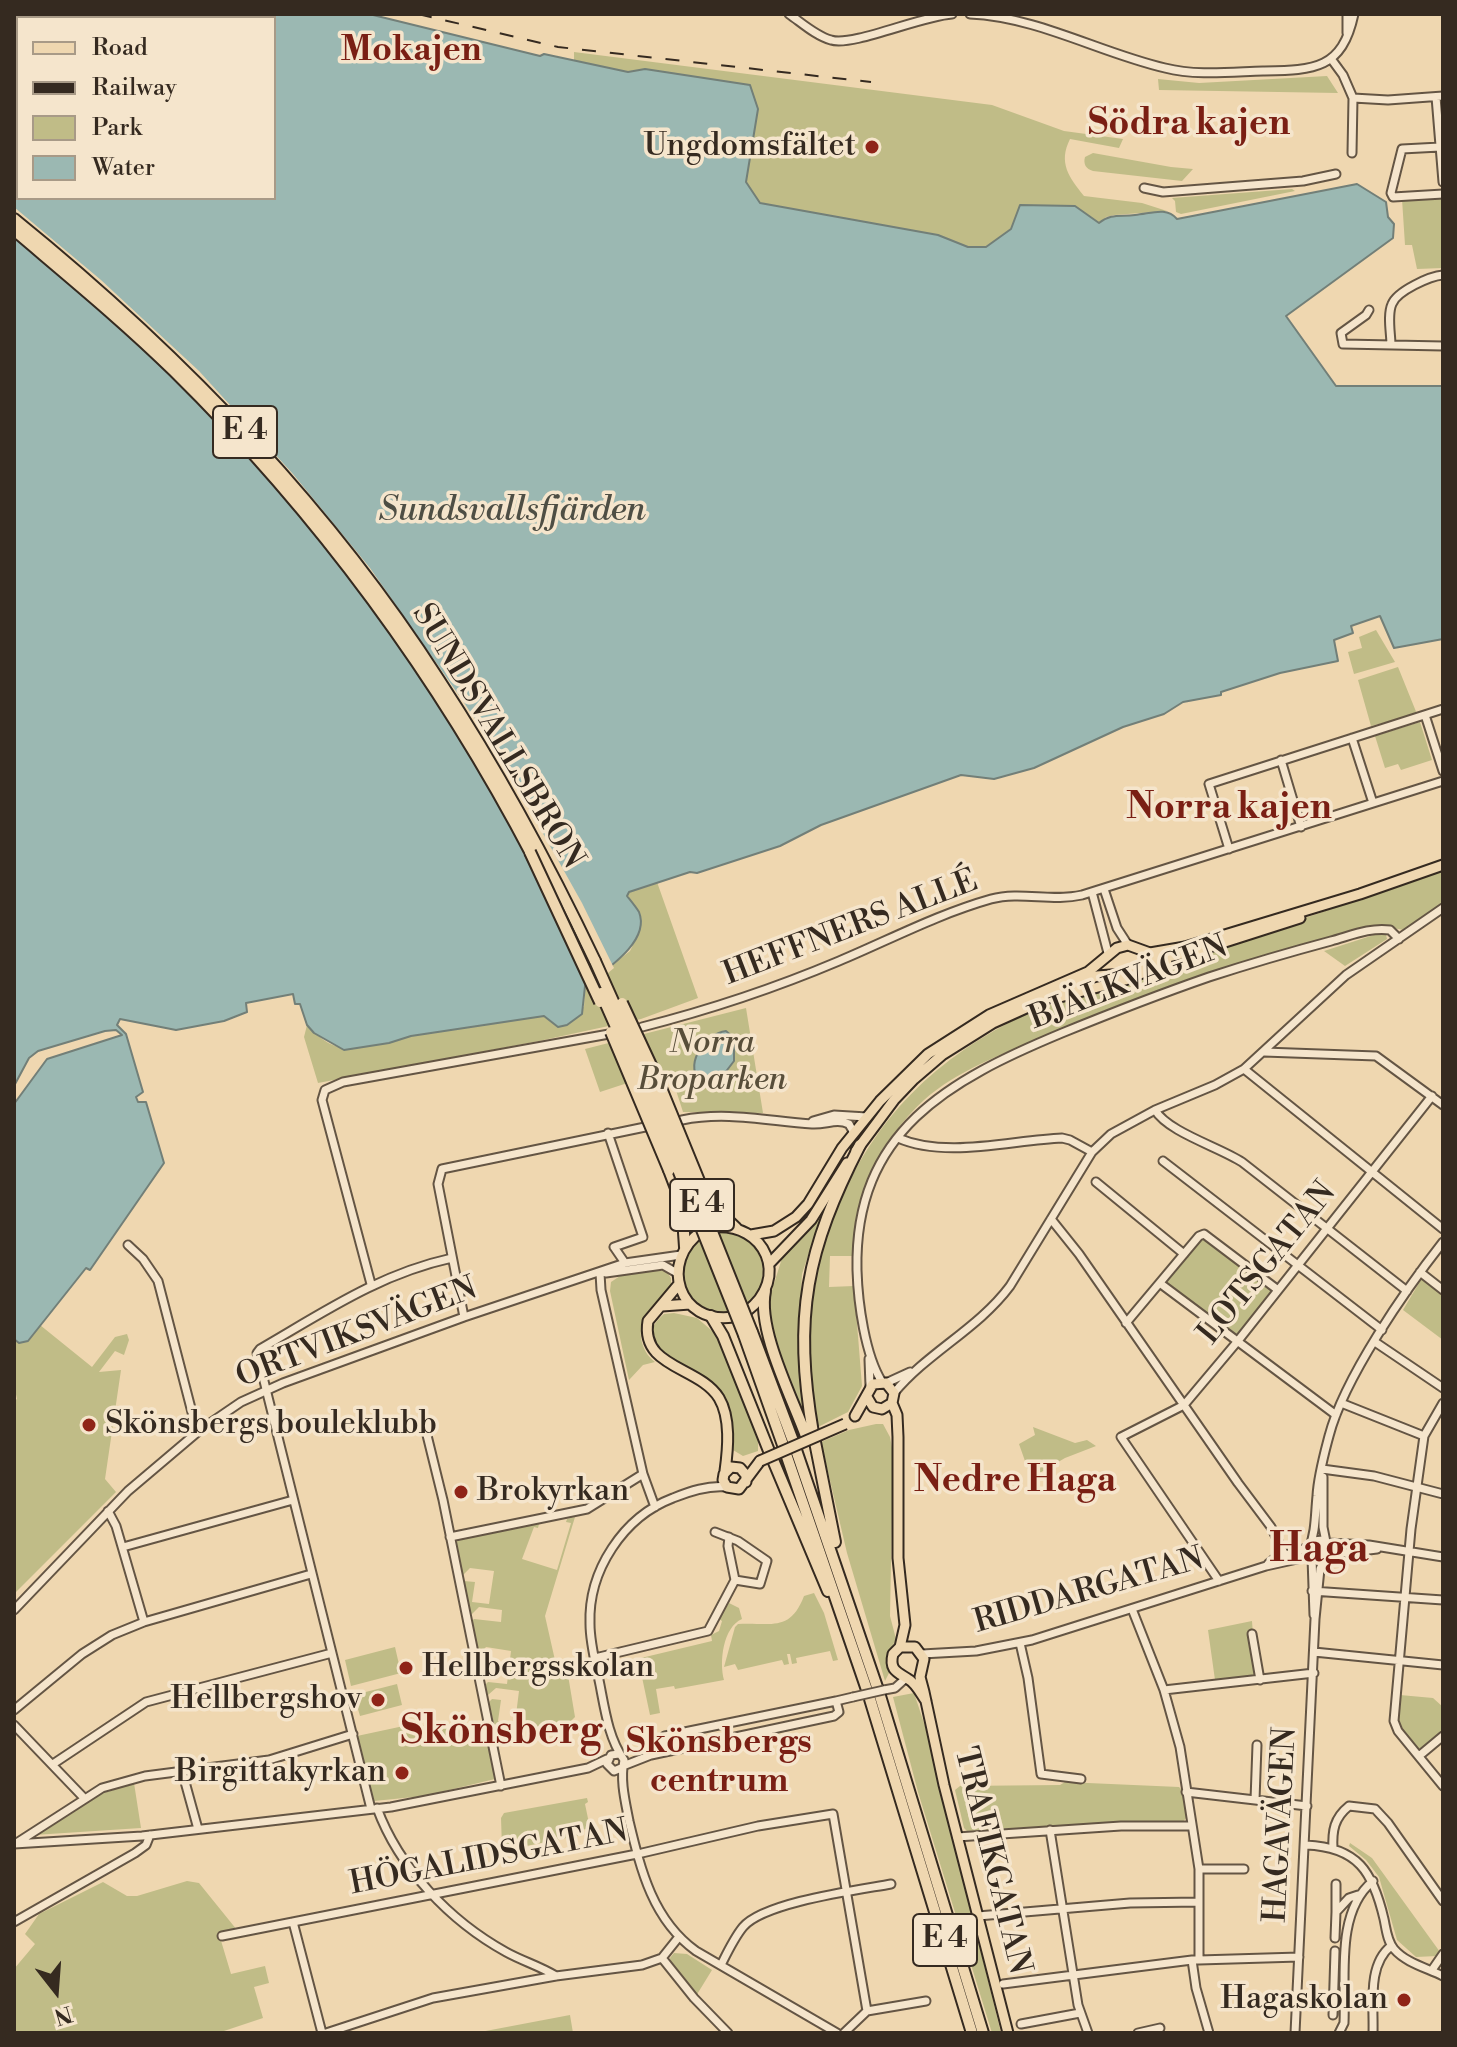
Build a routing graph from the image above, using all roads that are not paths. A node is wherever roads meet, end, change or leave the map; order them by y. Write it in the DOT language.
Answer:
graph roads {
  1 [pos="789,14"];
  2 [pos="952,14"];
  3 [pos="970,14"];
  4 [pos="1347,14"];
  5 [pos="1354,14"];
  6 [pos="1347,33"];
  7 [pos="1332,60"];
  8 [pos="1439,96"];
  9 [pos="1353,98"];
  10 [pos="1440,147"];
  11 [pos="1352,153"];
  12 [pos="1336,174"];
  13 [pos="1443,182"];
  14 [pos="1144,188"];
  15 [pos="1443,194"];
  16 [pos="14,219"];
  17 [pos="14,230"];
  18 [pos="1443,275"];
  19 [pos="1369,310"];
  20 [pos="1391,345"];
  21 [pos="1443,346"];
  22 [pos="1443,709"];
  23 [pos="1425,715"];
  24 [pos="1352,738"];
  25 [pos="1281,760"];
  26 [pos="1443,771"];
  27 [pos="1443,781"];
  28 [pos="1373,803"];
  29 [pos="1301,827"];
  30 [pos="1229,849"];
  31 [pos="530,852"];
  32 [pos="1443,867"];
  33 [pos="1104,889"];
  34 [pos="1092,892"];
  35 [pos="1443,908"];
  36 [pos="1399,939"];
  37 [pos="1132,947"];
  38 [pos="1202,949"];
  39 [pos="1106,956"];
  40 [pos="595,961"];
  41 [pos="1138,966"];
  42 [pos="1107,975"];
  43 [pos="1035,1003"];
  44 [pos="644,1026"];
  45 [pos="609,1034"];
  46 [pos="1264,1052"];
  47 [pos="1244,1069"];
  48 [pos="1432,1096"];
  49 [pos="1443,1105"];
  50 [pos="1155,1110"];
  51 [pos="867,1117"];
  52 [pos="682,1120"];
  53 [pos="799,1123"];
  54 [pos="650,1126"];
  55 [pos="608,1133"];
  56 [pos="854,1133"];
  57 [pos="898,1138"];
  58 [pos="860,1145"];
  59 [pos="1092,1152"];
  60 [pos="1163,1161"];
  61 [pos="1372,1172"];
  62 [pos="1096,1182"];
  63 [pos="1051,1219"];
  64 [pos="713,1227"];
  65 [pos="736,1228"];
  66 [pos="1327,1229"];
  67 [pos="1443,1229"];
  68 [pos="702,1231"];
  69 [pos="751,1235"];
  70 [pos="1443,1242"];
  71 [pos="128,1245"];
  72 [pos="683,1251"];
  73 [pos="1184,1254"];
  74 [pos="452,1258"];
  75 [pos="625,1263"];
  76 [pos="1298,1263"];
  77 [pos="769,1264"];
  78 [pos="1420,1272"];
  79 [pos="600,1273"];
  80 [pos="677,1273"];
  81 [pos="371,1284"];
  82 [pos="679,1284"];
  83 [pos="1161,1284"];
  84 [pos="1278,1290"];
  85 [pos="1443,1290"];
  86 [pos="765,1291"];
  87 [pos="1407,1291"];
  88 [pos="690,1304"];
  89 [pos="662,1306"];
  90 [pos="747,1311"];
  91 [pos="711,1316"];
  92 [pos="464,1317"];
  93 [pos="733,1317"];
  94 [pos="1126,1323"];
  95 [pos="1382,1330"];
  96 [pos="748,1334"];
  97 [pos="1237,1342"];
  98 [pos="1375,1342"];
  99 [pos="870,1352"];
  100 [pos="912,1371"];
  101 [pos="884,1382"];
  102 [pos="870,1386"];
  103 [pos="1443,1388"];
  104 [pos="266,1390"];
  105 [pos="867,1397"];
  106 [pos="893,1398"];
  107 [pos="1341,1403"];
  108 [pos="1443,1403"];
  109 [pos="1184,1405"];
  110 [pos="879,1408"];
  111 [pos="1336,1415"];
  112 [pos="855,1416"];
  113 [pos="423,1419"];
  114 [pos="897,1428"];
  115 [pos="200,1430"];
  116 [pos="1424,1436"];
  117 [pos="811,1439"];
  118 [pos="727,1444"];
  119 [pos="789,1448"];
  120 [pos="760,1461"];
  121 [pos="740,1468"];
  122 [pos="1322,1469"];
  123 [pos="643,1474"];
  124 [pos="725,1478"];
  125 [pos="746,1482"];
  126 [pos="1416,1487"];
  127 [pos="1443,1494"];
  128 [pos="293,1500"];
  129 [pos="655,1507"];
  130 [pos="108,1511"];
  131 [pos="715,1532"];
  132 [pos="450,1537"];
  133 [pos="729,1537"];
  134 [pos="1327,1543"];
  135 [pos="123,1547"];
  136 [pos="1384,1548"];
  137 [pos="1311,1550"];
  138 [pos="1409,1550"];
  139 [pos="1285,1555"];
  140 [pos="1326,1556"];
  141 [pos="1443,1557"];
  142 [pos="1266,1566"];
  143 [pos="311,1574"];
  144 [pos="735,1580"];
  145 [pos="1219,1581"];
  146 [pos="845,1587"];
  147 [pos="1316,1591"];
  148 [pos="1405,1597"];
  149 [pos="1443,1600"];
  150 [pos="1132,1609"];
  151 [pos="14,1610"];
  152 [pos="144,1622"];
  153 [pos="905,1625"];
  154 [pos="1252,1634"];
  155 [pos="1020,1643"];
  156 [pos="912,1646"];
  157 [pos="900,1647"];
  158 [pos="1314,1652"];
  159 [pos="332,1653"];
  160 [pos="922,1654"];
  161 [pos="856,1655"];
  162 [pos="595,1658"];
  163 [pos="1401,1659"];
  164 [pos="1443,1665"];
  165 [pos="920,1673"];
  166 [pos="1314,1673"];
  167 [pos="900,1680"];
  168 [pos="1260,1680"];
  169 [pos="1164,1690"];
  170 [pos="876,1692"];
  171 [pos="836,1701"];
  172 [pos="926,1701"];
  173 [pos="14,1710"];
  174 [pos="14,1725"];
  175 [pos="608,1725"];
  176 [pos="353,1734"];
  177 [pos="1443,1736"];
  178 [pos="1257,1745"];
  179 [pos="666,1751"];
  180 [pos="620,1755"];
  181 [pos="651,1755"];
  182 [pos="1419,1756"];
  183 [pos="608,1758"];
  184 [pos="53,1764"];
  185 [pos="622,1767"];
  186 [pos="588,1768"];
  187 [pos="611,1770"];
  188 [pos="182,1771"];
  189 [pos="1081,1779"];
  190 [pos="501,1786"];
  191 [pos="1443,1786"];
  192 [pos="1186,1792"];
  193 [pos="84,1798"];
  194 [pos="625,1799"];
  195 [pos="1255,1800"];
  196 [pos="1307,1806"];
  197 [pos="374,1809"];
  198 [pos="1192,1826"];
  199 [pos="198,1829"];
  200 [pos="1050,1830"];
  201 [pos="150,1835"];
  202 [pos="957,1837"];
  203 [pos="15,1844"];
  204 [pos="1306,1845"];
  205 [pos="408,1846"];
  206 [pos="1333,1849"];
  207 [pos="397,1850"];
  208 [pos="637,1854"];
  209 [pos="1199,1869"];
  210 [pos="1244,1869"];
  211 [pos="1373,1881"];
  212 [pos="891,1884"];
  213 [pos="1336,1884"];
  214 [pos="846,1892"];
  215 [pos="433,1895"];
  216 [pos="1358,1895"];
  217 [pos="1443,1901"];
  218 [pos="1199,1902"];
  219 [pos="1062,1909"];
  220 [pos="1336,1912"];
  221 [pos="978,1916"];
  222 [pos="14,1922"];
  223 [pos="293,1922"];
  224 [pos="222,1936"];
  225 [pos="678,1938"];
  226 [pos="1335,1938"];
  227 [pos="1391,1946"];
  228 [pos="1335,1951"];
  229 [pos="1443,1954"];
  230 [pos="1299,1957"];
  231 [pos="662,1958"];
  232 [pos="1195,1960"];
  233 [pos="721,1965"];
  234 [pos="1432,1970"];
  235 [pos="1073,1975"];
  236 [pos="556,1976"];
  237 [pos="1443,1976"];
  238 [pos="1003,1984"];
  239 [pos="926,2001"];
  240 [pos="867,2011"];
  241 [pos="1080,2013"];
  242 [pos="1333,2015"];
  243 [pos="1021,2024"];
  244 [pos="1160,2028"];
  245 [pos="324,2033"];
  246 [pos="728,2033"];
  247 [pos="837,2033"];
  248 [pos="844,2033"];
  249 [pos="972,2033"];
  250 [pos="983,2033"];
  251 [pos="1008,2033"];
  252 [pos="1088,2033"];
  253 [pos="1138,2033"];
  254 [pos="1209,2033"];
  255 [pos="1295,2033"];
  256 [pos="1339,2033"];
  257 [pos="1373,2033"];
  1 -- 2 [label="street"];
  3 -- 7 [label="street"];
  4 -- 6 [label="street"];
  5 -- 6 [label="street"];
  6 -- 7 [label="street"];
  7 -- 9 [label="street"];
  8 -- 9 [label="street"];
  8 -- 10 [label="street"];
  9 -- 11 [label="street"];
  10 -- 13 [label="street"];
  10 -- 15 [label="street"];
  12 -- 14 [label="street"];
  16 -- 40 [label="highway, SUNDSVALLSBRON / E 4"];
  17 -- 31 [label="highway, SUNDSVALLSBRON / E 4"];
  18 -- 20 [label="street"];
  19 -- 20 [label="street"];
  20 -- 21 [label="street"];
  22 -- 23 [label="street"];
  23 -- 24 [label="street"];
  23 -- 26 [label="street"];
  24 -- 25 [label="street"];
  24 -- 28 [label="street"];
  25 -- 29 [label="street"];
  25 -- 30 [label="street"];
  27 -- 28 [label="street, HEFFNERS ALLÉ"];
  28 -- 29 [label="street, HEFFNERS ALLÉ"];
  29 -- 30 [label="street, HEFFNERS ALLÉ"];
  30 -- 33 [label="street, HEFFNERS ALLÉ"];
  31 -- 72 [label="highway, E 4, bridge"];
  31 -- 96 [label="highway, SUNDSVALLSBRON / E 4, bridge"];
  32 -- 37 [label="main road"];
  32 -- 38 [label="main road"];
  33 -- 34 [label="street, HEFFNERS ALLÉ"];
  33 -- 37 [label="street"];
  34 -- 39 [label="street"];
  34 -- 44 [label="street, HEFFNERS ALLÉ"];
  35 -- 36 [label="street"];
  36 -- 46 [label="street"];
  36 -- 57 [label="street, BJÄLKVÄGEN"];
  37 -- 39 [label="main road"];
  37 -- 41 [label="main road"];
  38 -- 41 [label="main road"];
  38 -- 43 [label="main road"];
  39 -- 42 [label="main road"];
  39 -- 51 [label="main road"];
  40 -- 65 [label="highway, E 4, bridge"];
  40 -- 96 [label="highway, SUNDSVALLSBRON / E 4, bridge"];
  41 -- 42 [label="main road"];
  42 -- 43 [label="main road"];
  43 -- 58 [label="main road"];
  45 -- 81 [label="street"];
  46 -- 47 [label="street"];
  46 -- 48 [label="street"];
  47 -- 50 [label="street"];
  47 -- 61 [label="street"];
  48 -- 49 [label="street"];
  48 -- 61 [label="street, LOTSGATAN"];
  50 -- 59 [label="street"];
  50 -- 66 [label="street"];
  51 -- 53 [label="street"];
  51 -- 56 [label="main road"];
  52 -- 53 [label="street"];
  53 -- 56 [label="street"];
  54 -- 55 [label="street"];
  55 -- 74 [label="street"];
  55 -- 75 [label="street"];
  56 -- 69 [label="main road"];
  57 -- 59 [label="street"];
  57 -- 99 [label="street"];
  58 -- 77 [label="main road"];
  58 -- 117 [label="highway"];
  59 -- 63 [label="street"];
  60 -- 76 [label="street"];
  61 -- 66 [label="street, LOTSGATAN"];
  61 -- 67 [label="street"];
  62 -- 73 [label="street"];
  63 -- 94 [label="street"];
  63 -- 100 [label="street"];
  64 -- 65 [label="main road"];
  65 -- 69 [label="main road"];
  66 -- 76 [label="street, LOTSGATAN"];
  66 -- 87 [label="street"];
  68 -- 72 [label="main road"];
  69 -- 77 [label="main road"];
  70 -- 78 [label="street, HAGAVÄGEN"];
  71 -- 115 [label="street"];
  72 -- 75 [label="street, ORTVIKSVÄGEN"];
  72 -- 80 [label="main road"];
  73 -- 83 [label="street"];
  73 -- 84 [label="street"];
  74 -- 81 [label="street"];
  74 -- 92 [label="street"];
  75 -- 79 [label="street, ORTVIKSVÄGEN"];
  76 -- 84 [label="street, LOTSGATAN"];
  76 -- 95 [label="street"];
  77 -- 86 [label="main road"];
  78 -- 85 [label="street"];
  78 -- 87 [label="street, HAGAVÄGEN"];
  79 -- 80 [label="street, ORTVIKSVÄGEN"];
  79 -- 92 [label="street, ORTVIKSVÄGEN"];
  79 -- 123 [label="street"];
  80 -- 82 [label="main road"];
  81 -- 104 [label="street"];
  82 -- 88 [label="main road"];
  82 -- 89 [label="main road"];
  83 -- 94 [label="street"];
  83 -- 97 [label="street"];
  84 -- 97 [label="street, LOTSGATAN"];
  86 -- 90 [label="main road"];
  86 -- 117 [label="highway"];
  87 -- 95 [label="street, HAGAVÄGEN"];
  88 -- 89 [label="main road"];
  88 -- 91 [label="main road"];
  89 -- 118 [label="main road"];
  91 -- 93 [label="main road"];
  91 -- 161 [label="highway, E 4"];
  92 -- 104 [label="street, ORTVIKSVÄGEN"];
  94 -- 109 [label="street"];
  95 -- 98 [label="street, HAGAVÄGEN"];
  96 -- 119 [label="highway, E 4"];
  97 -- 109 [label="street, LOTSGATAN"];
  97 -- 111 [label="street"];
  98 -- 103 [label="street"];
  98 -- 107 [label="street, HAGAVÄGEN"];
  99 -- 101 [label="street"];
  99 -- 102 [label="street"];
  100 -- 101 [label="street"];
  100 -- 106 [label="street"];
  101 -- 102 [label="main road"];
  101 -- 106 [label="main road"];
  102 -- 105 [label="main road"];
  104 -- 115 [label="street, ORTVIKSVÄGEN"];
  104 -- 128 [label="street"];
  105 -- 110 [label="main road"];
  105 -- 112 [label="main road"];
  106 -- 110 [label="main road"];
  106 -- 114 [label="main road"];
  107 -- 111 [label="street, HAGAVÄGEN"];
  107 -- 116 [label="street"];
  108 -- 116 [label="street"];
  109 -- 139 [label="street"];
  109 -- 145 [label="street, LOTSGATAN"];
  110 -- 112 [label="main road"];
  110 -- 114 [label="main road"];
  111 -- 122 [label="street, HAGAVÄGEN"];
  112 -- 120 [label="main road, bridge"];
  113 -- 132 [label="street"];
  114 -- 153 [label="main road"];
  115 -- 130 [label="street, ORTVIKSVÄGEN"];
  116 -- 126 [label="street"];
  117 -- 146 [label="highway, E 4"];
  118 -- 121 [label="main road"];
  118 -- 124 [label="main road"];
  119 -- 146 [label="highway, E 4"];
  119 -- 161 [label="highway, E 4"];
  120 -- 121 [label="main road"];
  120 -- 125 [label="main road"];
  121 -- 124 [label="main road"];
  121 -- 125 [label="main road"];
  122 -- 126 [label="street"];
  122 -- 134 [label="street, HAGAVÄGEN"];
  122 -- 137 [label="street, HAGAVÄGEN"];
  123 -- 129 [label="street"];
  123 -- 132 [label="street"];
  124 -- 125 [label="main road"];
  124 -- 129 [label="street"];
  126 -- 127 [label="street"];
  126 -- 138 [label="street"];
  128 -- 135 [label="street"];
  128 -- 143 [label="street"];
  129 -- 162 [label="street"];
  130 -- 135 [label="street"];
  130 -- 151 [label="street, ORTVIKSVÄGEN"];
  131 -- 133 [label="street"];
  132 -- 190 [label="street"];
  133 -- 144 [label="street"];
  133 -- 144 [label="street"];
  134 -- 136 [label="street"];
  134 -- 137 [label="street"];
  134 -- 140 [label="street, HAGAVÄGEN"];
  135 -- 152 [label="street"];
  136 -- 138 [label="street"];
  136 -- 140 [label="street"];
  137 -- 139 [label="street, RIDDARGATAN"];
  137 -- 140 [label="street"];
  137 -- 142 [label="street, RIDDARGATAN"];
  137 -- 147 [label="street, HAGAVÄGEN"];
  138 -- 141 [label="street"];
  138 -- 148 [label="street"];
  139 -- 142 [label="street, RIDDARGATAN"];
  140 -- 147 [label="street, HAGAVÄGEN"];
  142 -- 145 [label="street, RIDDARGATAN"];
  143 -- 152 [label="street"];
  143 -- 159 [label="street"];
  144 -- 162 [label="street"];
  145 -- 150 [label="street, RIDDARGATAN"];
  146 -- 170 [label="highway, E 4"];
  147 -- 148 [label="street"];
  147 -- 158 [label="street, HAGAVÄGEN"];
  148 -- 149 [label="street"];
  148 -- 163 [label="street"];
  150 -- 155 [label="street, RIDDARGATAN"];
  150 -- 169 [label="street"];
  152 -- 173 [label="street"];
  153 -- 156 [label="main road"];
  153 -- 157 [label="main road"];
  154 -- 168 [label="street"];
  155 -- 160 [label="street, RIDDARGATAN"];
  155 -- 189 [label="street"];
  156 -- 157 [label="main road"];
  156 -- 160 [label="main road"];
  157 -- 167 [label="main road"];
  158 -- 163 [label="street"];
  158 -- 166 [label="street, HAGAVÄGEN"];
  159 -- 176 [label="street"];
  159 -- 184 [label="street"];
  160 -- 165 [label="main road"];
  161 -- 170 [label="highway, E 4"];
  162 -- 175 [label="street"];
  163 -- 164 [label="street"];
  163 -- 182 [label="street"];
  165 -- 167 [label="main road"];
  165 -- 172 [label="main road, TRAFIKGATAN"];
  166 -- 168 [label="street"];
  166 -- 196 [label="street, HAGAVÄGEN"];
  167 -- 170 [label="street"];
  167 -- 172 [label="main road, TRAFIKGATAN"];
  168 -- 169 [label="street"];
  169 -- 192 [label="street"];
  170 -- 171 [label="street, bridge"];
  170 -- 249 [label="highway, E 4"];
  170 -- 250 [label="highway, E 4"];
  171 -- 179 [label="street"];
  171 -- 179 [label="street"];
  172 -- 202 [label="main road, TRAFIKGATAN"];
  174 -- 184 [label="street"];
  175 -- 180 [label="street"];
  175 -- 183 [label="street"];
  176 -- 188 [label="street"];
  176 -- 197 [label="street"];
  177 -- 182 [label="street"];
  178 -- 195 [label="street"];
  179 -- 181 [label="street"];
  180 -- 181 [label="street"];
  180 -- 183 [label="street"];
  180 -- 185 [label="street"];
  181 -- 185 [label="street"];
  182 -- 191 [label="street"];
  183 -- 186 [label="street"];
  183 -- 187 [label="street"];
  184 -- 193 [label="street"];
  185 -- 187 [label="street"];
  185 -- 194 [label="street"];
  186 -- 187 [label="street"];
  186 -- 190 [label="street"];
  187 -- 194 [label="street"];
  188 -- 193 [label="street"];
  188 -- 199 [label="street"];
  190 -- 197 [label="street"];
  192 -- 195 [label="street"];
  192 -- 198 [label="street"];
  193 -- 203 [label="street"];
  194 -- 208 [label="street"];
  195 -- 196 [label="street"];
  196 -- 204 [label="street, HAGAVÄGEN"];
  197 -- 199 [label="street"];
  197 -- 207 [label="street"];
  198 -- 200 [label="street"];
  198 -- 209 [label="street"];
  199 -- 201 [label="street"];
  200 -- 202 [label="street"];
  200 -- 219 [label="street"];
  201 -- 203 [label="street"];
  201 -- 222 [label="street"];
  202 -- 221 [label="main road, TRAFIKGATAN"];
  204 -- 206 [label="street"];
  204 -- 230 [label="street, HAGAVÄGEN"];
  205 -- 207 [label="street"];
  206 -- 211 [label="street"];
  206 -- 217 [label="street"];
  207 -- 215 [label="street"];
  208 -- 214 [label="street, HÖGALIDSGATAN"];
  208 -- 215 [label="street, HÖGALIDSGATAN"];
  208 -- 225 [label="street"];
  209 -- 210 [label="street"];
  209 -- 218 [label="street"];
  211 -- 216 [label="street"];
  211 -- 227 [label="street"];
  212 -- 214 [label="street"];
  213 -- 220 [label="street"];
  214 -- 233 [label="street"];
  214 -- 240 [label="street"];
  215 -- 223 [label="street, HÖGALIDSGATAN"];
  215 -- 236 [label="street"];
  216 -- 220 [label="street"];
  216 -- 256 [label="street"];
  218 -- 219 [label="street"];
  218 -- 232 [label="street"];
  219 -- 221 [label="street"];
  219 -- 235 [label="street"];
  220 -- 226 [label="street"];
  221 -- 251 [label="main road, TRAFIKGATAN"];
  223 -- 224 [label="street, HÖGALIDSGATAN"];
  223 -- 245 [label="street"];
  225 -- 231 [label="street"];
  225 -- 233 [label="street"];
  227 -- 234 [label="street"];
  227 -- 257 [label="street"];
  228 -- 242 [label="street"];
  229 -- 234 [label="street"];
  230 -- 232 [label="street"];
  230 -- 255 [label="street, HAGAVÄGEN"];
  231 -- 236 [label="street"];
  231 -- 246 [label="street"];
  232 -- 235 [label="street"];
  232 -- 254 [label="street"];
  233 -- 247 [label="street"];
  234 -- 237 [label="street"];
  235 -- 238 [label="street"];
  235 -- 241 [label="street"];
  236 -- 245 [label="street"];
  239 -- 240 [label="street"];
  240 -- 248 [label="street"];
  241 -- 243 [label="street"];
  241 -- 252 [label="street"];
  244 -- 253 [label="street"];
}
